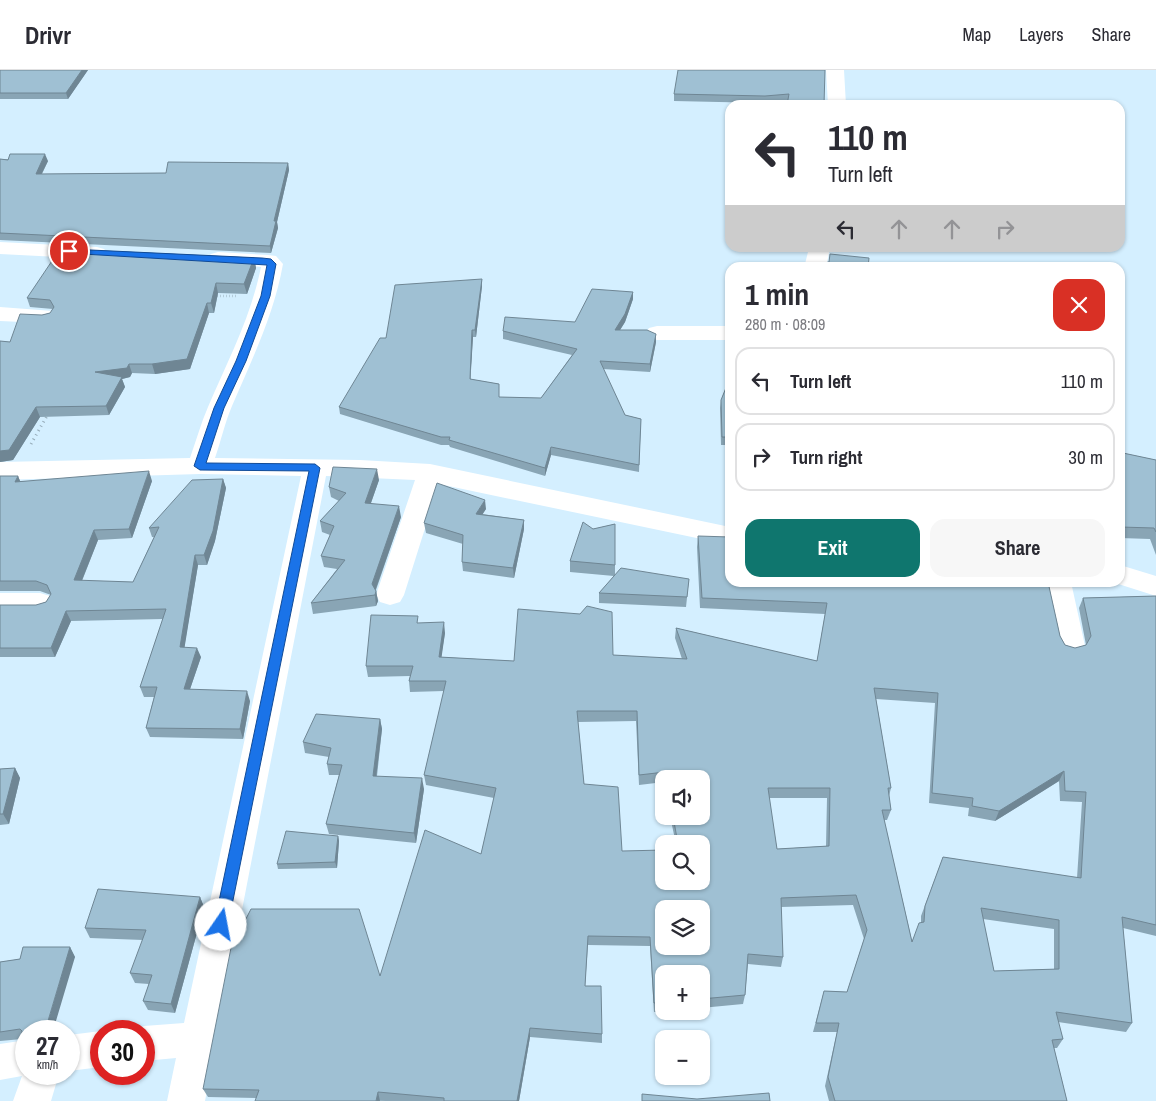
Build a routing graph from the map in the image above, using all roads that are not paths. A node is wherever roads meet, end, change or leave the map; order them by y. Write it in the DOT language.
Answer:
graph roads {
  1 [pos="835,70"];
  2 [pos="837,100"];
  3 [pos="0,248"];
  4 [pos="118,254"];
  5 [pos="196,258"];
  6 [pos="0,314"];
  7 [pos="45,316"];
  8 [pos="657,333"];
  9 [pos="725,333"];
  10 [pos="200,466"];
  11 [pos="315,468"];
  12 [pos="8,471"];
  13 [pos="430,474"];
  14 [pos="725,535"];
  15 [pos="1125,577"];
  16 [pos="1156,586"];
  17 [pos="1059,587"];
  18 [pos="390,595"];
  19 [pos="0,603"];
  20 [pos="40,603"];
  21 [pos="1071,646"];
  22 [pos="198,1039"];
  23 [pos="155,1043"];
  24 [pos="15,1060"];
  25 [pos="0,1062"];
  26 [pos="37,1085"];
  27 [pos="32,1101"];
  28 [pos="186,1101"];
  1 -- 2 [label="street"];
  3 -- 4 [label="street"];
  5 -- 10 [label="street"];
  6 -- 7 [label="street"];
  8 -- 9 [label="street"];
  10 -- 11 [label="street"];
  10 -- 12 [label="street"];
  11 -- 13 [label="street"];
  11 -- 22 [label="street"];
  13 -- 14 [label="street"];
  13 -- 18 [label="street"];
  15 -- 16 [label="street"];
  17 -- 21 [label="street"];
  19 -- 20 [label="street"];
  22 -- 23 [label="street"];
  22 -- 28 [label="street"];
  24 -- 25 [label="street"];
  26 -- 27 [label="street"];
}
